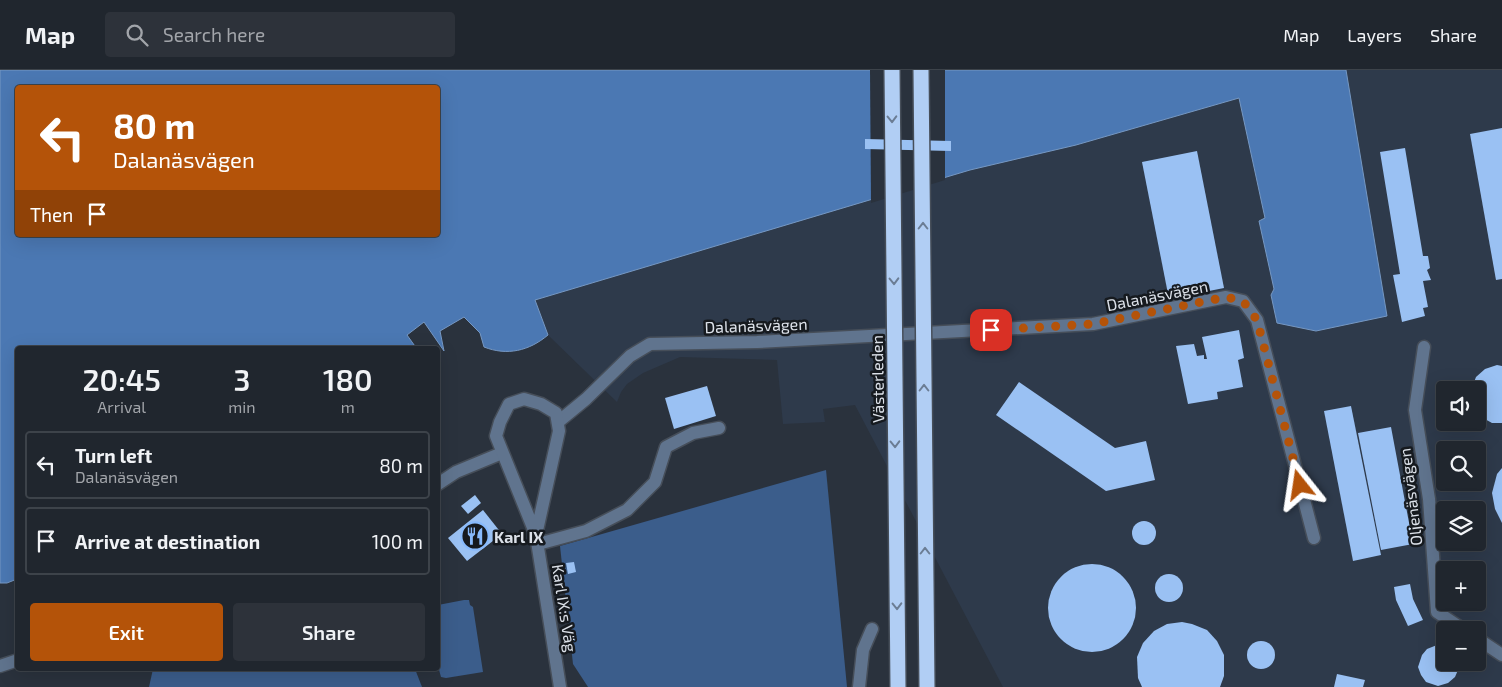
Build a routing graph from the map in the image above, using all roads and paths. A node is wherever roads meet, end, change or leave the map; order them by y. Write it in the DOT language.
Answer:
graph roads {
  1 [pos="892,70"];
  2 [pos="921,70"];
  3 [pos="1424,347"];
  4 [pos="558,422"];
  5 [pos="719,428"];
  6 [pos="502,453"];
  7 [pos="440,483"];
  8 [pos="1314,538"];
  9 [pos="537,539"];
  10 [pos="1450,621"];
  11 [pos="872,629"];
  12 [pos="1486,645"];
  13 [pos="1502,656"];
  14 [pos="15,661"];
  15 [pos="0,666"];
  16 [pos="560,687"];
  17 [pos="859,687"];
  18 [pos="898,687"];
  19 [pos="927,687"];
  1 -- 18 [label="highway, Västerleden, one-way, bridge"];
  19 -- 2 [label="highway, one-way, bridge"];
  3 -- 10 [label="street, Oljenäsvägen"];
  4 -- 6 [label="street, Karl IX:s Väg"];
  4 -- 8 [label="street, Dalanäsvägen"];
  4 -- 9 [label="street, Karl IX:s Väg"];
  5 -- 9 [label="street"];
  6 -- 7 [label="street"];
  6 -- 9 [label="street, Karl IX:s Väg"];
  9 -- 16 [label="street, Karl IX:s Väg"];
  11 -- 17 [label="street"];
  12 -- 13 [label="street"];
  14 -- 15 [label="street"];
}
